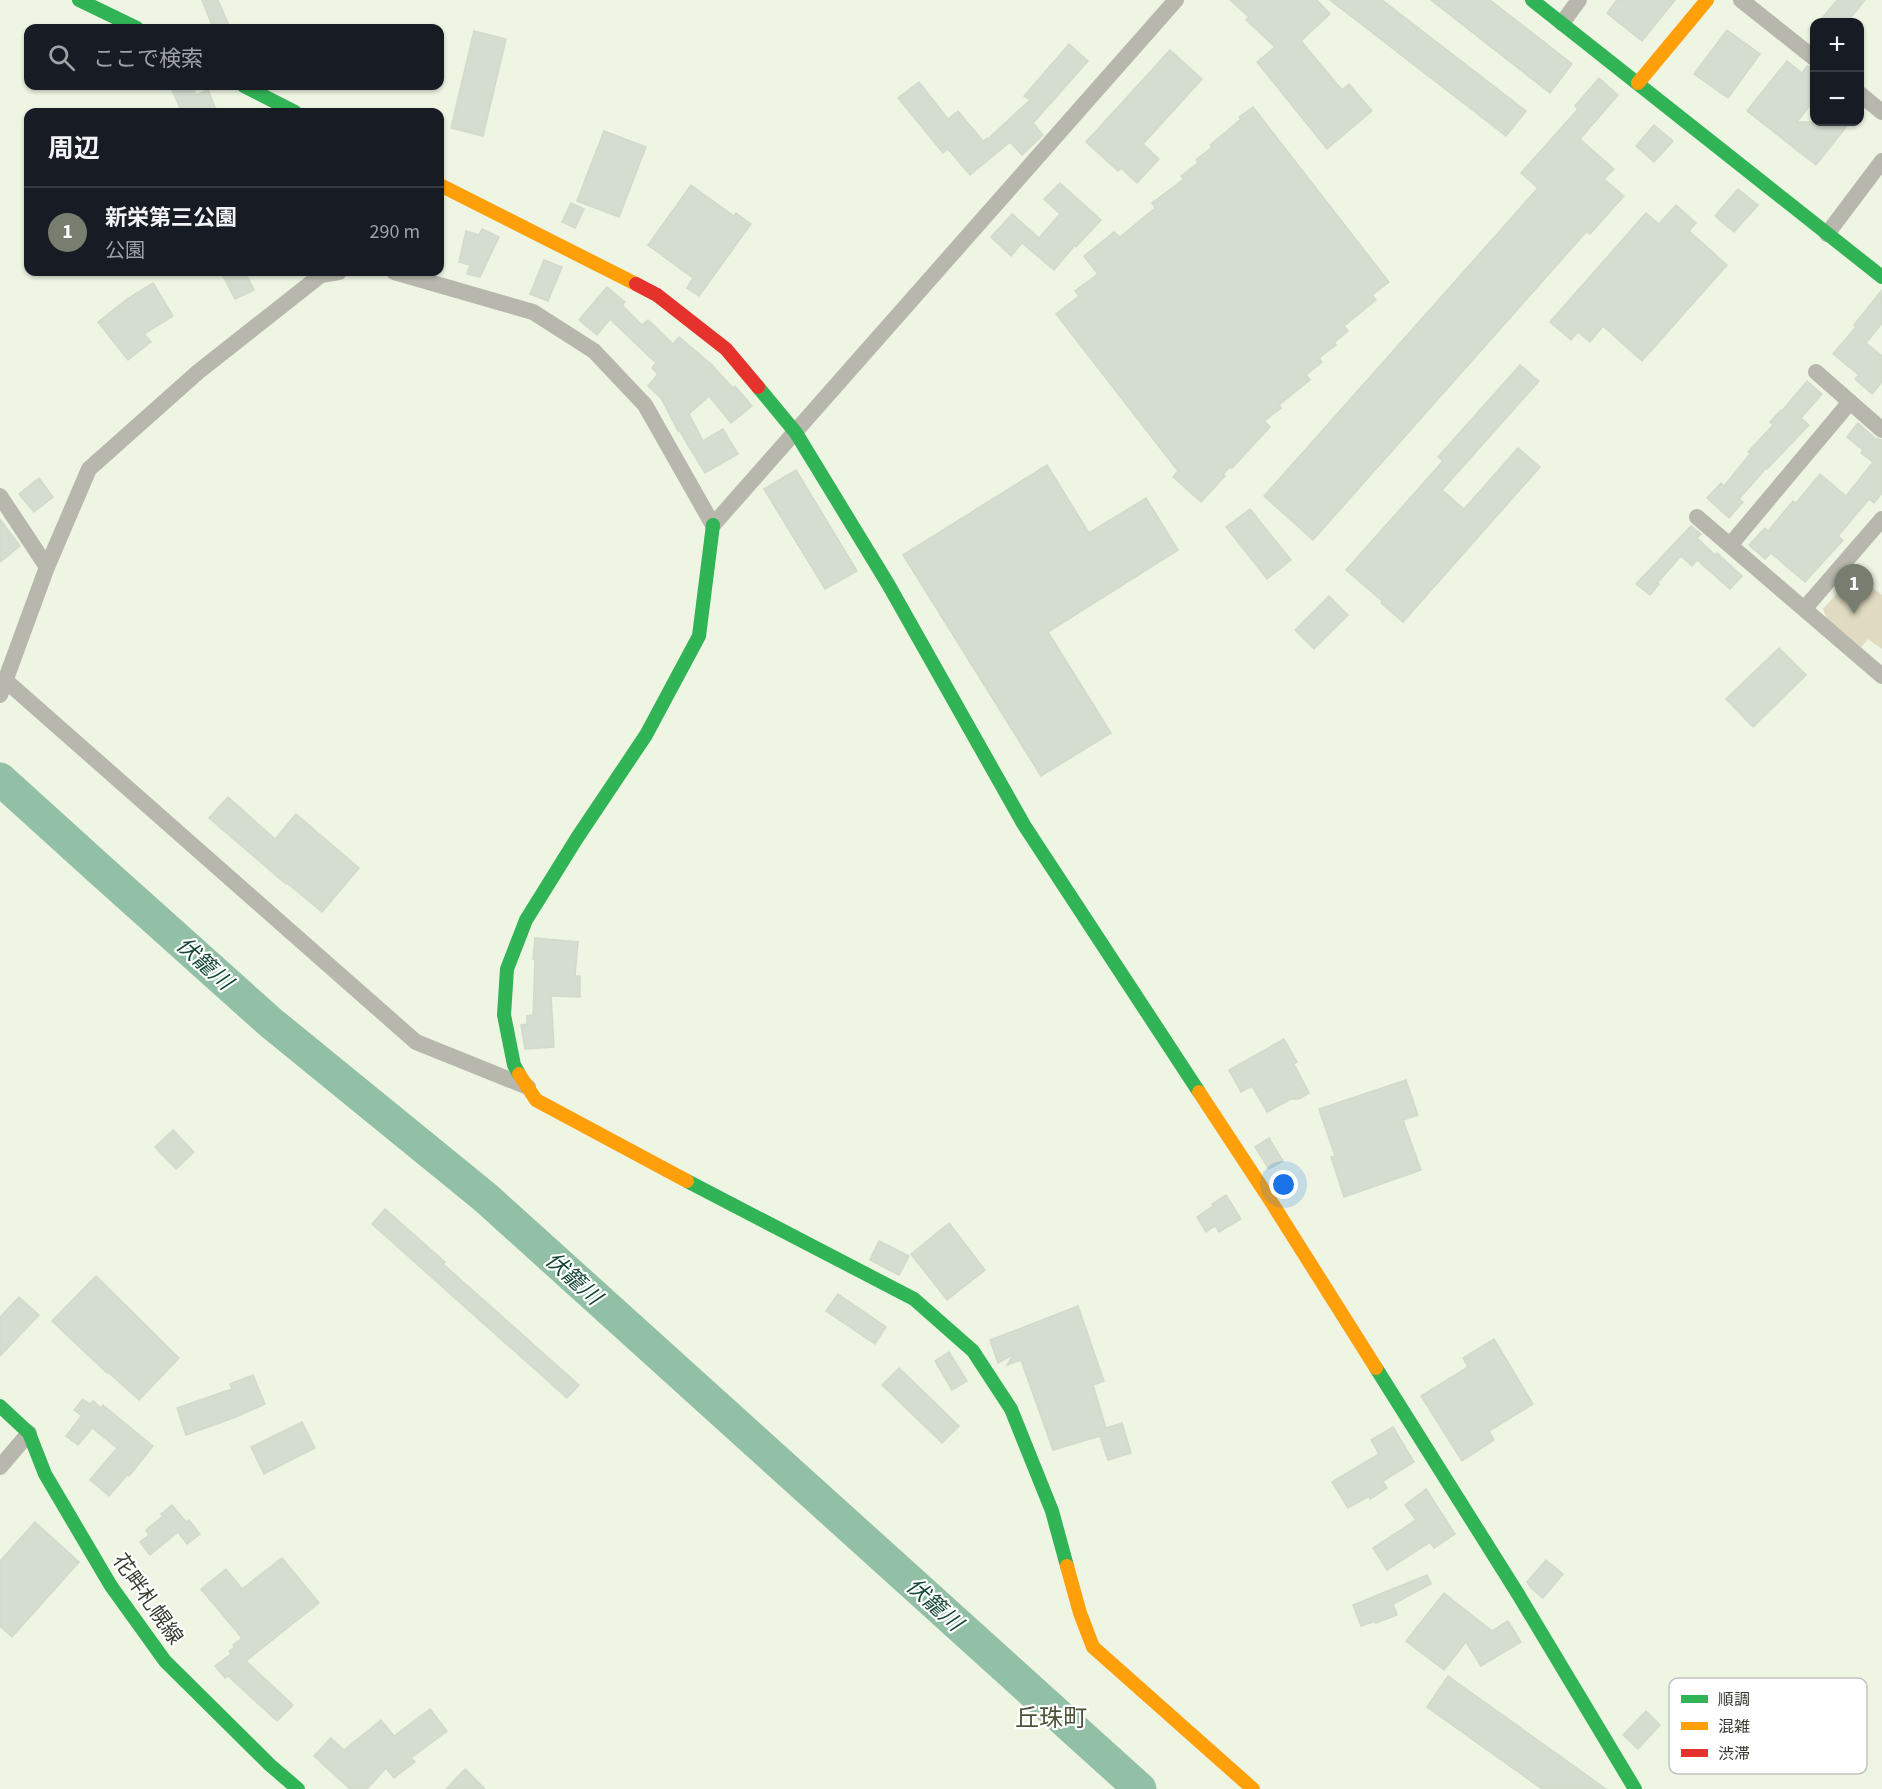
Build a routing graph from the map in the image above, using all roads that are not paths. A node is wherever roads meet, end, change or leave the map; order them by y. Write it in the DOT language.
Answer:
graph roads {
  1 [pos="79,0"];
  2 [pos="1176,0"];
  3 [pos="1532,0"];
  4 [pos="1580,0"];
  5 [pos="1707,0"];
  6 [pos="1741,0"];
  7 [pos="1562,23"];
  8 [pos="129,24"];
  9 [pos="1810,54"];
  10 [pos="1638,82"];
  11 [pos="252,90"];
  12 [pos="1864,97"];
  13 [pos="287,108"];
  14 [pos="1882,112"];
  15 [pos="1882,161"];
  16 [pos="444,187"];
  17 [pos="1827,234"];
  18 [pos="320,276"];
  19 [pos="408,276"];
  20 [pos="1882,277"];
  21 [pos="1816,372"];
  22 [pos="1850,402"];
  23 [pos="1882,430"];
  24 [pos="796,433"];
  25 [pos="0,496"];
  26 [pos="1697,517"];
  27 [pos="1882,519"];
  28 [pos="713,525"];
  29 [pos="1731,544"];
  30 [pos="47,567"];
  31 [pos="1805,608"];
  32 [pos="1881,674"];
  33 [pos="3,688"];
  34 [pos="528,1087"];
  35 [pos="0,1406"];
  36 [pos="29,1433"];
  37 [pos="0,1467"];
  38 [pos="298,1789"];
  39 [pos="1253,1789"];
  40 [pos="1635,1789"];
  1 -- 8 [label="street"];
  2 -- 24 [label="street"];
  3 -- 7 [label="street"];
  4 -- 7 [label="street"];
  5 -- 10 [label="street"];
  6 -- 9 [label="street"];
  7 -- 10 [label="street"];
  10 -- 17 [label="street"];
  11 -- 13 [label="street"];
  12 -- 14 [label="street"];
  15 -- 17 [label="street"];
  16 -- 24 [label="street"];
  17 -- 20 [label="street"];
  18 -- 30 [label="street"];
  19 -- 28 [label="street"];
  21 -- 22 [label="street"];
  22 -- 23 [label="street"];
  22 -- 29 [label="street"];
  24 -- 28 [label="street"];
  24 -- 40 [label="street"];
  25 -- 30 [label="street"];
  26 -- 29 [label="street"];
  27 -- 31 [label="street"];
  28 -- 34 [label="street"];
  29 -- 31 [label="street"];
  30 -- 33 [label="street"];
  31 -- 32 [label="street"];
  33 -- 34 [label="street"];
  34 -- 39 [label="street"];
  35 -- 36 [label="street, 花畔札幌線"];
  36 -- 37 [label="street"];
  36 -- 38 [label="street, 花畔札幌線"];
}
